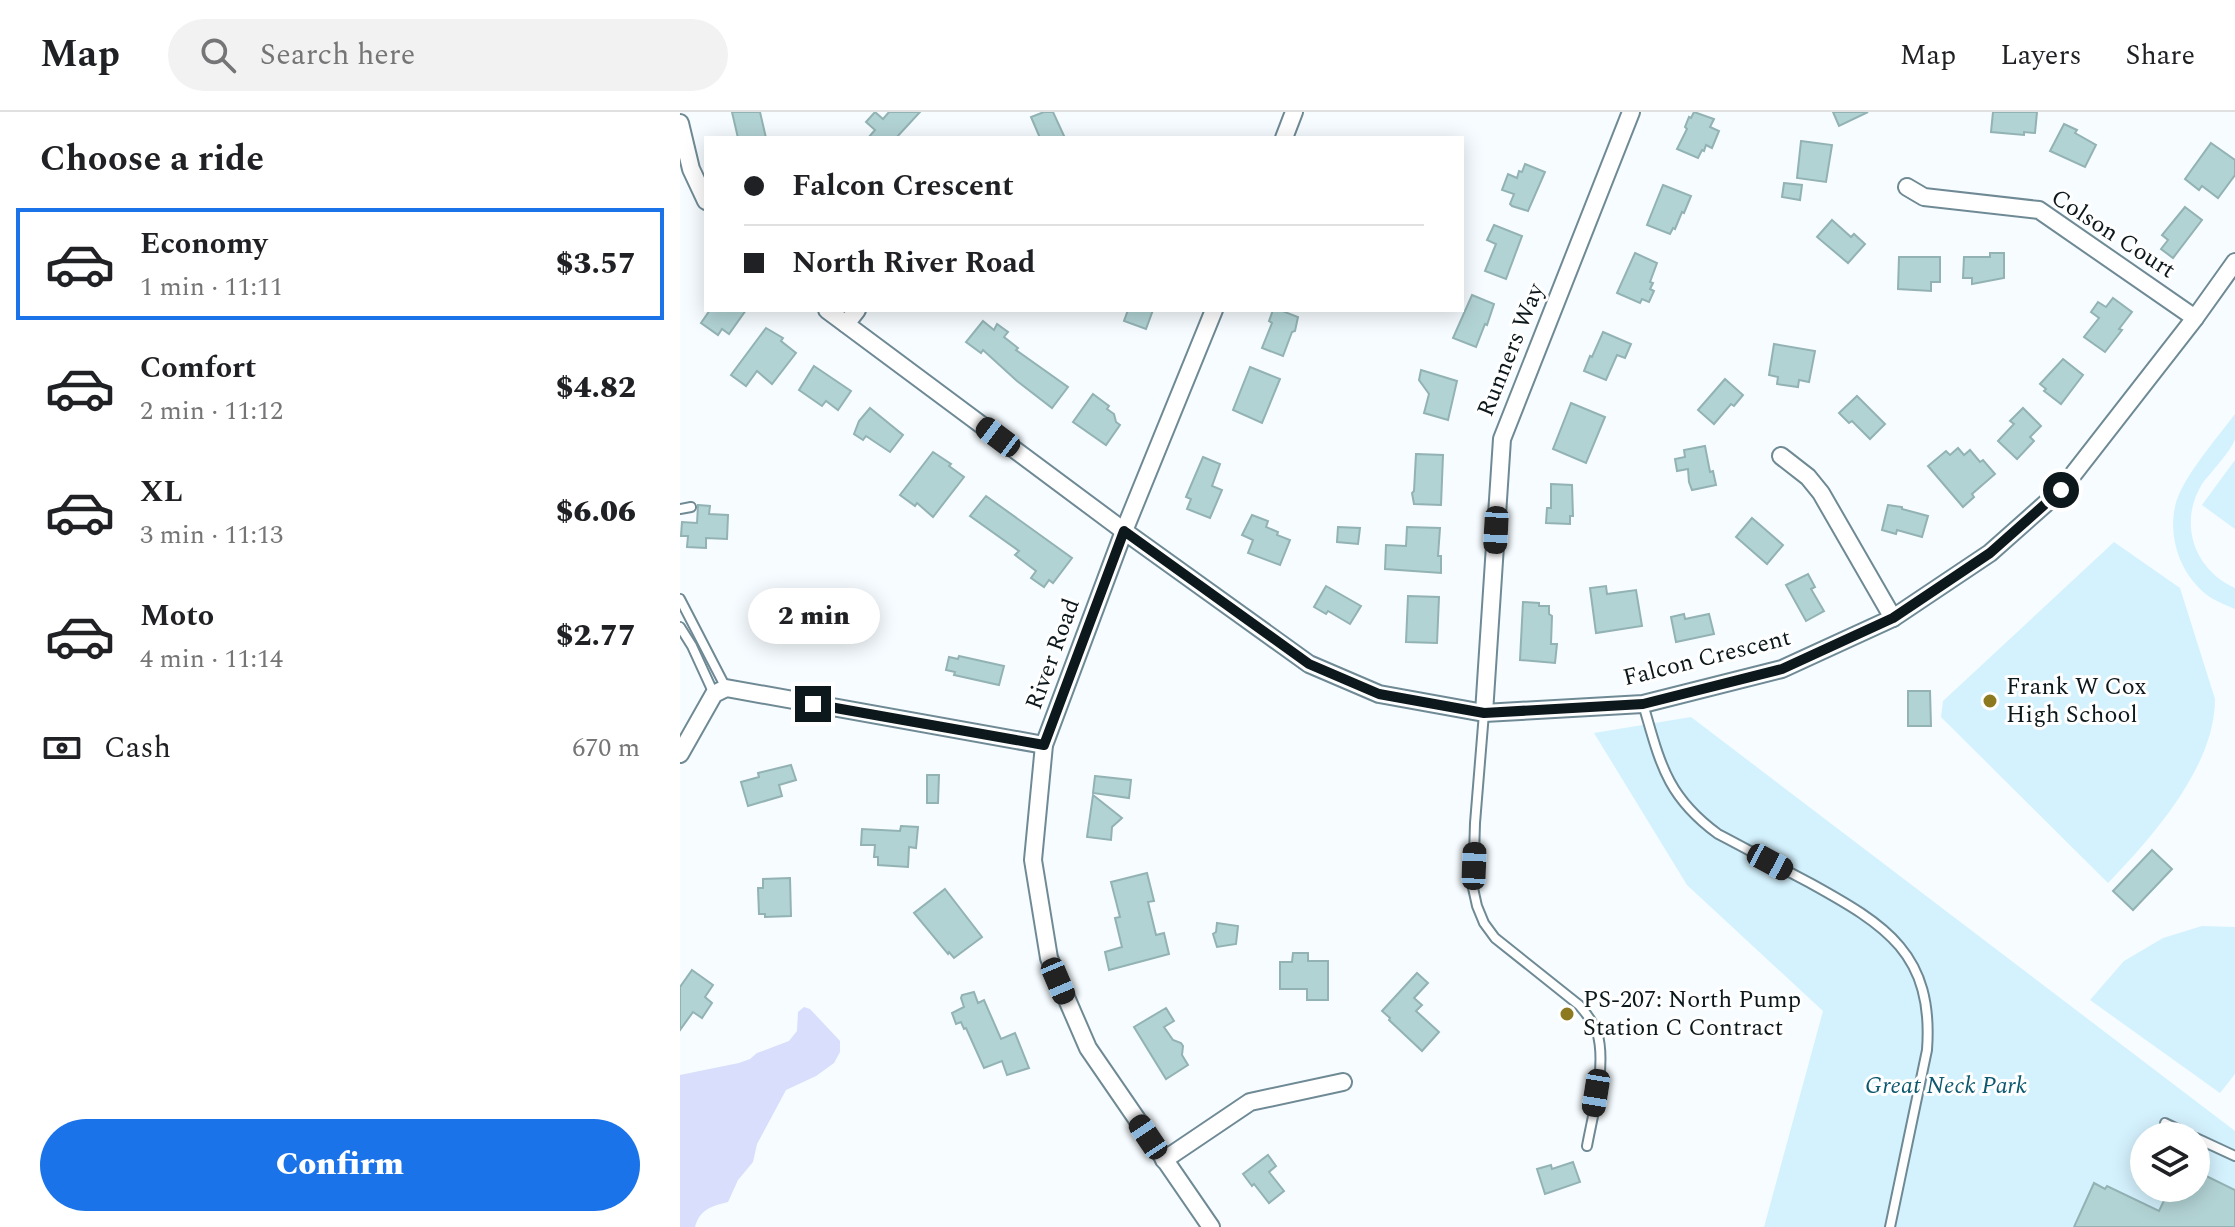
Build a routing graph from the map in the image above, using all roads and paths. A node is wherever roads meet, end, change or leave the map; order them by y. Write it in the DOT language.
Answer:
graph roads {
  1 [pos="1294,112"];
  2 [pos="1631,112"];
  3 [pos="681,134"];
  4 [pos="1285,136"];
  5 [pos="1907,187"];
  6 [pos="704,197"];
  7 [pos="2235,262"];
  8 [pos="830,312"];
  9 [pos="855,312"];
  10 [pos="1213,312"];
  11 [pos="2195,318"];
  12 [pos="846,324"];
  13 [pos="1781,456"];
  14 [pos="691,507"];
  15 [pos="680,509"];
  16 [pos="1124,531"];
  17 [pos="680,599"];
  18 [pos="1893,618"];
  19 [pos="680,627"];
  20 [pos="720,691"];
  21 [pos="1643,704"];
  22 [pos="1484,713"];
  23 [pos="1044,745"];
  24 [pos="680,754"];
  25 [pos="1343,1082"];
  26 [pos="2210,1144"];
  27 [pos="1587,1146"];
  28 [pos="2235,1156"];
  29 [pos="1164,1160"];
  30 [pos="1211,1227"];
  31 [pos="1890,1227"];
  1 -- 4 [label="street"];
  2 -- 22 [label="street, Runners Way"];
  3 -- 6 [label="street"];
  5 -- 11 [label="street, Colson Court"];
  7 -- 11 [label="street, Falcon Crescent"];
  8 -- 12 [label="street, Falcon Crescent"];
  9 -- 12 [label="street"];
  10 -- 16 [label="street, River Road"];
  11 -- 18 [label="street, Falcon Crescent"];
  12 -- 16 [label="street, Falcon Crescent"];
  13 -- 18 [label="street"];
  14 -- 15 [label="lane"];
  16 -- 22 [label="street, Falcon Crescent"];
  16 -- 23 [label="street, River Road"];
  17 -- 20 [label="lane"];
  18 -- 21 [label="street, Falcon Crescent"];
  19 -- 20 [label="lane"];
  20 -- 23 [label="street"];
  20 -- 24 [label="street"];
  21 -- 22 [label="street, Falcon Crescent"];
  21 -- 31 [label="lane"];
  22 -- 27 [label="lane"];
  23 -- 29 [label="street, River Road"];
  25 -- 29 [label="street"];
  26 -- 28 [label="lane"];
  29 -- 30 [label="street, River Road"];
}
